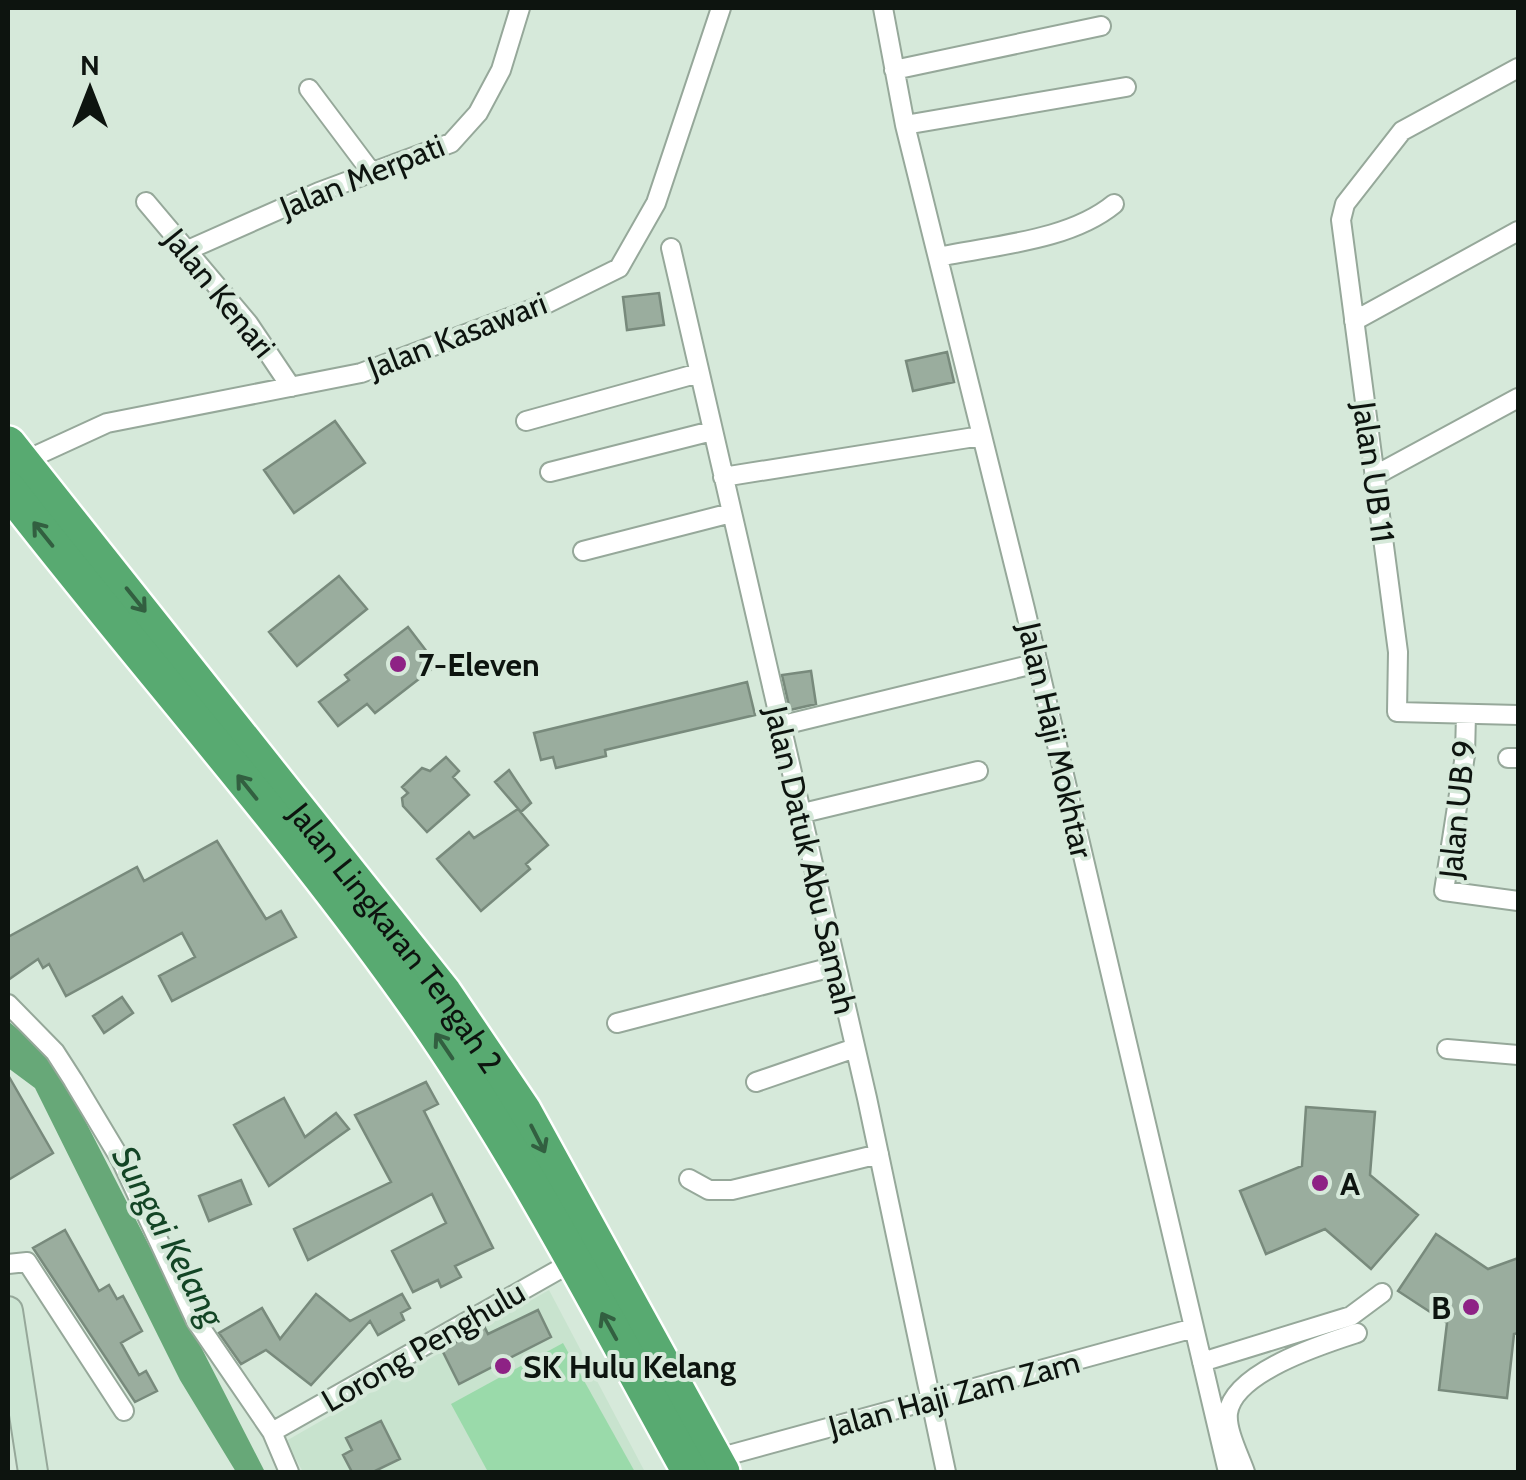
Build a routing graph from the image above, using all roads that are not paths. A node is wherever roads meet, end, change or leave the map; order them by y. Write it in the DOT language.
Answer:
graph roads {
  1 [pos="520,8"];
  2 [pos="721,8"];
  3 [pos="883,8"];
  4 [pos="1101,26"];
  5 [pos="1518,68"];
  6 [pos="894,70"];
  7 [pos="1126,88"];
  8 [pos="309,89"];
  9 [pos="905,125"];
  10 [pos="372,173"];
  11 [pos="146,202"];
  12 [pos="1114,204"];
  13 [pos="1518,231"];
  14 [pos="671,248"];
  15 [pos="188,250"];
  16 [pos="938,257"];
  17 [pos="1354,322"];
  18 [pos="698,372"];
  19 [pos="291,387"];
  20 [pos="1518,398"];
  21 [pos="526,422"];
  22 [pos="712,431"];
  23 [pos="981,436"];
  24 [pos="12,465"];
  25 [pos="550,472"];
  26 [pos="1374,476"];
  27 [pos="723,477"];
  28 [pos="731,514"];
  29 [pos="583,550"];
  30 [pos="1038,663"];
  31 [pos="1466,714"];
  32 [pos="1518,715"];
  33 [pos="779,726"];
  34 [pos="978,771"];
  35 [pos="800,814"];
  36 [pos="1518,901"];
  37 [pos="836,966"];
  38 [pos="8,1004"];
  39 [pos="617,1023"];
  40 [pos="855,1048"];
  41 [pos="1447,1049"];
  42 [pos="1518,1055"];
  43 [pos="756,1082"];
  44 [pos="878,1154"];
  45 [pos="689,1179"];
  46 [pos="574,1261"];
  47 [pos="8,1264"];
  48 [pos="1382,1293"];
  49 [pos="8,1311"];
  50 [pos="1194,1328"];
  51 [pos="1356,1333"];
  52 [pos="1202,1362"];
  53 [pos="930,1400"];
  54 [pos="124,1411"];
  55 [pos="272,1432"];
  56 [pos="709,1468"];
  57 [pos="34,1472"];
  58 [pos="290,1472"];
  59 [pos="946,1472"];
  60 [pos="1228,1472"];
  61 [pos="1245,1472"];
  1 -- 10 [label="street, Jalan Merpati"];
  2 -- 19 [label="street, Jalan Kasawari"];
  3 -- 6 [label="street, Jalan Haji Mokhtar"];
  4 -- 6 [label="street"];
  5 -- 17 [label="street, Jalan UB 11"];
  6 -- 9 [label="street, Jalan Haji Mokhtar"];
  7 -- 9 [label="street"];
  8 -- 10 [label="street"];
  9 -- 16 [label="street, Jalan Haji Mokhtar"];
  10 -- 15 [label="street, Jalan Merpati"];
  11 -- 15 [label="street, Jalan Kenari"];
  12 -- 16 [label="street"];
  13 -- 17 [label="street"];
  14 -- 18 [label="street, Jalan Datuk Abu Samah"];
  15 -- 19 [label="street, Jalan Kenari"];
  16 -- 23 [label="street, Jalan Haji Mokhtar"];
  17 -- 26 [label="street, Jalan UB 11"];
  18 -- 21 [label="street"];
  18 -- 22 [label="street, Jalan Datuk Abu Samah"];
  19 -- 24 [label="street, Jalan Kasawari"];
  20 -- 26 [label="street"];
  22 -- 25 [label="street"];
  22 -- 27 [label="street, Jalan Datuk Abu Samah"];
  23 -- 27 [label="street"];
  23 -- 30 [label="street, Jalan Haji Mokhtar"];
  46 -- 24 [label="highway, Jalan Lingkaran Tengah 2, one-way"];
  24 -- 56 [label="highway, Jalan Lingkaran Tengah 2, one-way"];
  26 -- 31 [label="street, Jalan UB 11"];
  27 -- 28 [label="street, Jalan Datuk Abu Samah"];
  28 -- 29 [label="street"];
  28 -- 33 [label="street, Jalan Datuk Abu Samah"];
  30 -- 33 [label="street"];
  30 -- 50 [label="street, Jalan Haji Mokhtar"];
  31 -- 32 [label="street"];
  31 -- 36 [label="street, Jalan UB 9"];
  33 -- 35 [label="street, Jalan Datuk Abu Samah"];
  34 -- 35 [label="street"];
  35 -- 37 [label="street, Jalan Datuk Abu Samah"];
  37 -- 39 [label="street"];
  37 -- 40 [label="street, Jalan Datuk Abu Samah"];
  38 -- 55 [label="street"];
  40 -- 43 [label="street"];
  40 -- 44 [label="street, Jalan Datuk Abu Samah"];
  41 -- 42 [label="street"];
  44 -- 45 [label="street"];
  44 -- 53 [label="street, Jalan Datuk Abu Samah"];
  46 -- 55 [label="street, Lorong Penghulu"];
  56 -- 46 [label="highway, Jalan Lingkaran Tengah 2, one-way"];
  47 -- 54 [label="street"];
  48 -- 52 [label="street"];
  49 -- 57 [label="main road"];
  50 -- 52 [label="street, Jalan Haji Mokhtar"];
  50 -- 53 [label="street, Jalan Haji Zam Zam"];
  51 -- 61 [label="street"];
  52 -- 60 [label="street, Jalan Haji Mokhtar"];
  53 -- 56 [label="street, Jalan Haji Zam Zam"];
  53 -- 59 [label="street, Jalan Datuk Abu Samah"];
  55 -- 58 [label="street"];
}
